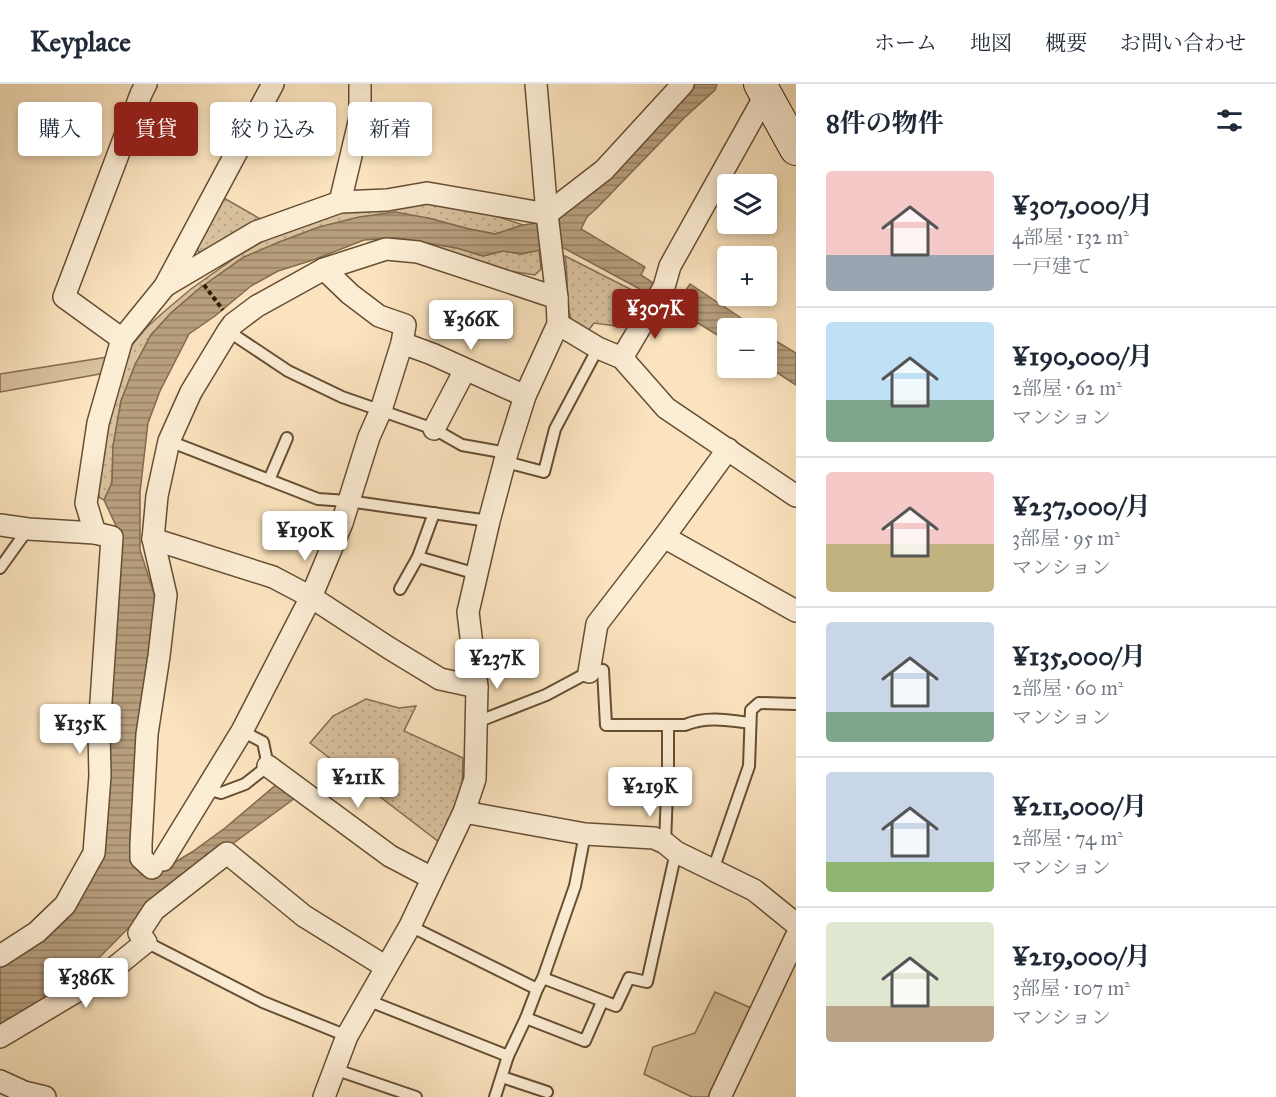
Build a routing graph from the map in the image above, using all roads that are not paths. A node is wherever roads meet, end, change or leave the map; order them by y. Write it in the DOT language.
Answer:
graph roads {
  1 [pos="146,84"];
  2 [pos="273,84"];
  3 [pos="360,84"];
  4 [pos="536,84"];
  5 [pos="683,84"];
  6 [pos="763,89"];
  7 [pos="796,149"];
  8 [pos="340,202"];
  9 [pos="547,214"];
  10 [pos="324,270"];
  11 [pos="165,286"];
  12 [pos="557,298"];
  13 [pos="558,324"];
  14 [pos="230,328"];
  15 [pos="122,339"];
  16 [pos="402,343"];
  17 [pos="598,348"];
  18 [pos="622,358"];
  19 [pos="465,370"];
  20 [pos="525,396"];
  21 [pos="381,410"];
  22 [pos="434,429"];
  23 [pos="287,438"];
  24 [pos="169,441"];
  25 [pos="728,449"];
  26 [pos="506,458"];
  27 [pos="270,480"];
  28 [pos="796,496"];
  29 [pos="348,501"];
  30 [pos="434,513"];
  31 [pos="489,521"];
  32 [pos="0,525"];
  33 [pos="28,529"];
  34 [pos="95,532"];
  35 [pos="664,537"];
  36 [pos="153,539"];
  37 [pos="418,557"];
  38 [pos="0,568"];
  39 [pos="477,574"];
  40 [pos="400,589"];
  41 [pos="311,597"];
  42 [pos="796,611"];
  43 [pos="590,672"];
  44 [pos="477,687"];
  45 [pos="796,704"];
  46 [pos="477,722"];
  47 [pos="750,723"];
  48 [pos="668,725"];
  49 [pos="242,731"];
  50 [pos="268,766"];
  51 [pos="206,789"];
  52 [pos="464,812"];
  53 [pos="585,834"];
  54 [pos="671,848"];
  55 [pos="713,870"];
  56 [pos="432,878"];
  57 [pos="796,924"];
  58 [pos="410,926"];
  59 [pos="796,937"];
  60 [pos="146,942"];
  61 [pos="0,956"];
  62 [pos="386,967"];
  63 [pos="543,978"];
  64 [pos="537,989"];
  65 [pos="367,1000"];
  66 [pos="602,1002"];
  67 [pos="526,1018"];
  68 [pos="347,1036"];
  69 [pos="0,1037"];
  70 [pos="508,1056"];
  71 [pos="334,1069"];
  72 [pos="502,1077"];
  73 [pos="0,1081"];
  74 [pos="547,1092"];
  75 [pos="30,1095"];
  76 [pos="324,1097"];
  77 [pos="416,1097"];
  78 [pos="495,1097"];
  79 [pos="720,1097"];
  1 -- 15 [label="street"];
  2 -- 11 [label="street"];
  3 -- 8 [label="street"];
  4 -- 9 [label="street"];
  5 -- 9 [label="street"];
  6 -- 7 [label="street"];
  6 -- 18 [label="street"];
  8 -- 9 [label="street"];
  8 -- 11 [label="street"];
  9 -- 12 [label="street"];
  10 -- 12 [label="street"];
  10 -- 14 [label="street"];
  10 -- 16 [label="street"];
  11 -- 15 [label="street"];
  12 -- 13 [label="street"];
  13 -- 17 [label="street"];
  13 -- 20 [label="street"];
  14 -- 21 [label="lane"];
  14 -- 24 [label="street"];
  15 -- 34 [label="street"];
  16 -- 19 [label="street"];
  16 -- 21 [label="street"];
  17 -- 18 [label="street"];
  17 -- 26 [label="lane"];
  18 -- 25 [label="street"];
  19 -- 20 [label="street"];
  19 -- 22 [label="street"];
  20 -- 26 [label="street"];
  21 -- 22 [label="lane"];
  21 -- 29 [label="street"];
  22 -- 26 [label="lane"];
  23 -- 27 [label="lane"];
  24 -- 27 [label="lane"];
  24 -- 36 [label="street"];
  25 -- 28 [label="street"];
  25 -- 35 [label="street"];
  26 -- 31 [label="street"];
  27 -- 29 [label="lane"];
  29 -- 30 [label="lane"];
  29 -- 41 [label="street"];
  30 -- 31 [label="lane"];
  30 -- 37 [label="lane"];
  31 -- 39 [label="street"];
  32 -- 33 [label="street"];
  33 -- 34 [label="street"];
  33 -- 38 [label="lane"];
  34 -- 61 [label="street"];
  35 -- 42 [label="street"];
  35 -- 43 [label="street"];
  36 -- 41 [label="street"];
  36 -- 51 [label="street"];
  37 -- 39 [label="lane"];
  37 -- 40 [label="lane"];
  39 -- 44 [label="street"];
  41 -- 44 [label="street"];
  41 -- 49 [label="street"];
  43 -- 46 [label="lane"];
  43 -- 48 [label="lane"];
  44 -- 46 [label="street"];
  45 -- 47 [label="lane"];
  46 -- 52 [label="street"];
  47 -- 48 [label="lane"];
  47 -- 55 [label="lane"];
  48 -- 54 [label="lane"];
  49 -- 50 [label="lane"];
  49 -- 51 [label="street"];
  50 -- 51 [label="lane"];
  50 -- 56 [label="street"];
  52 -- 53 [label="street"];
  52 -- 56 [label="street"];
  53 -- 54 [label="street"];
  53 -- 63 [label="lane"];
  54 -- 55 [label="street"];
  54 -- 66 [label="lane"];
  55 -- 57 [label="street"];
  56 -- 58 [label="street"];
  58 -- 62 [label="street"];
  58 -- 64 [label="lane"];
  59 -- 79 [label="street"];
  60 -- 62 [label="street"];
  60 -- 68 [label="lane"];
  60 -- 69 [label="street"];
  62 -- 65 [label="street"];
  63 -- 64 [label="lane"];
  63 -- 66 [label="lane"];
  64 -- 67 [label="lane"];
  65 -- 68 [label="street"];
  65 -- 70 [label="lane"];
  66 -- 67 [label="lane"];
  67 -- 70 [label="lane"];
  68 -- 71 [label="street"];
  70 -- 72 [label="lane"];
  71 -- 76 [label="street"];
  71 -- 77 [label="lane"];
  72 -- 74 [label="lane"];
  72 -- 78 [label="lane"];
  73 -- 75 [label="street"];
}
